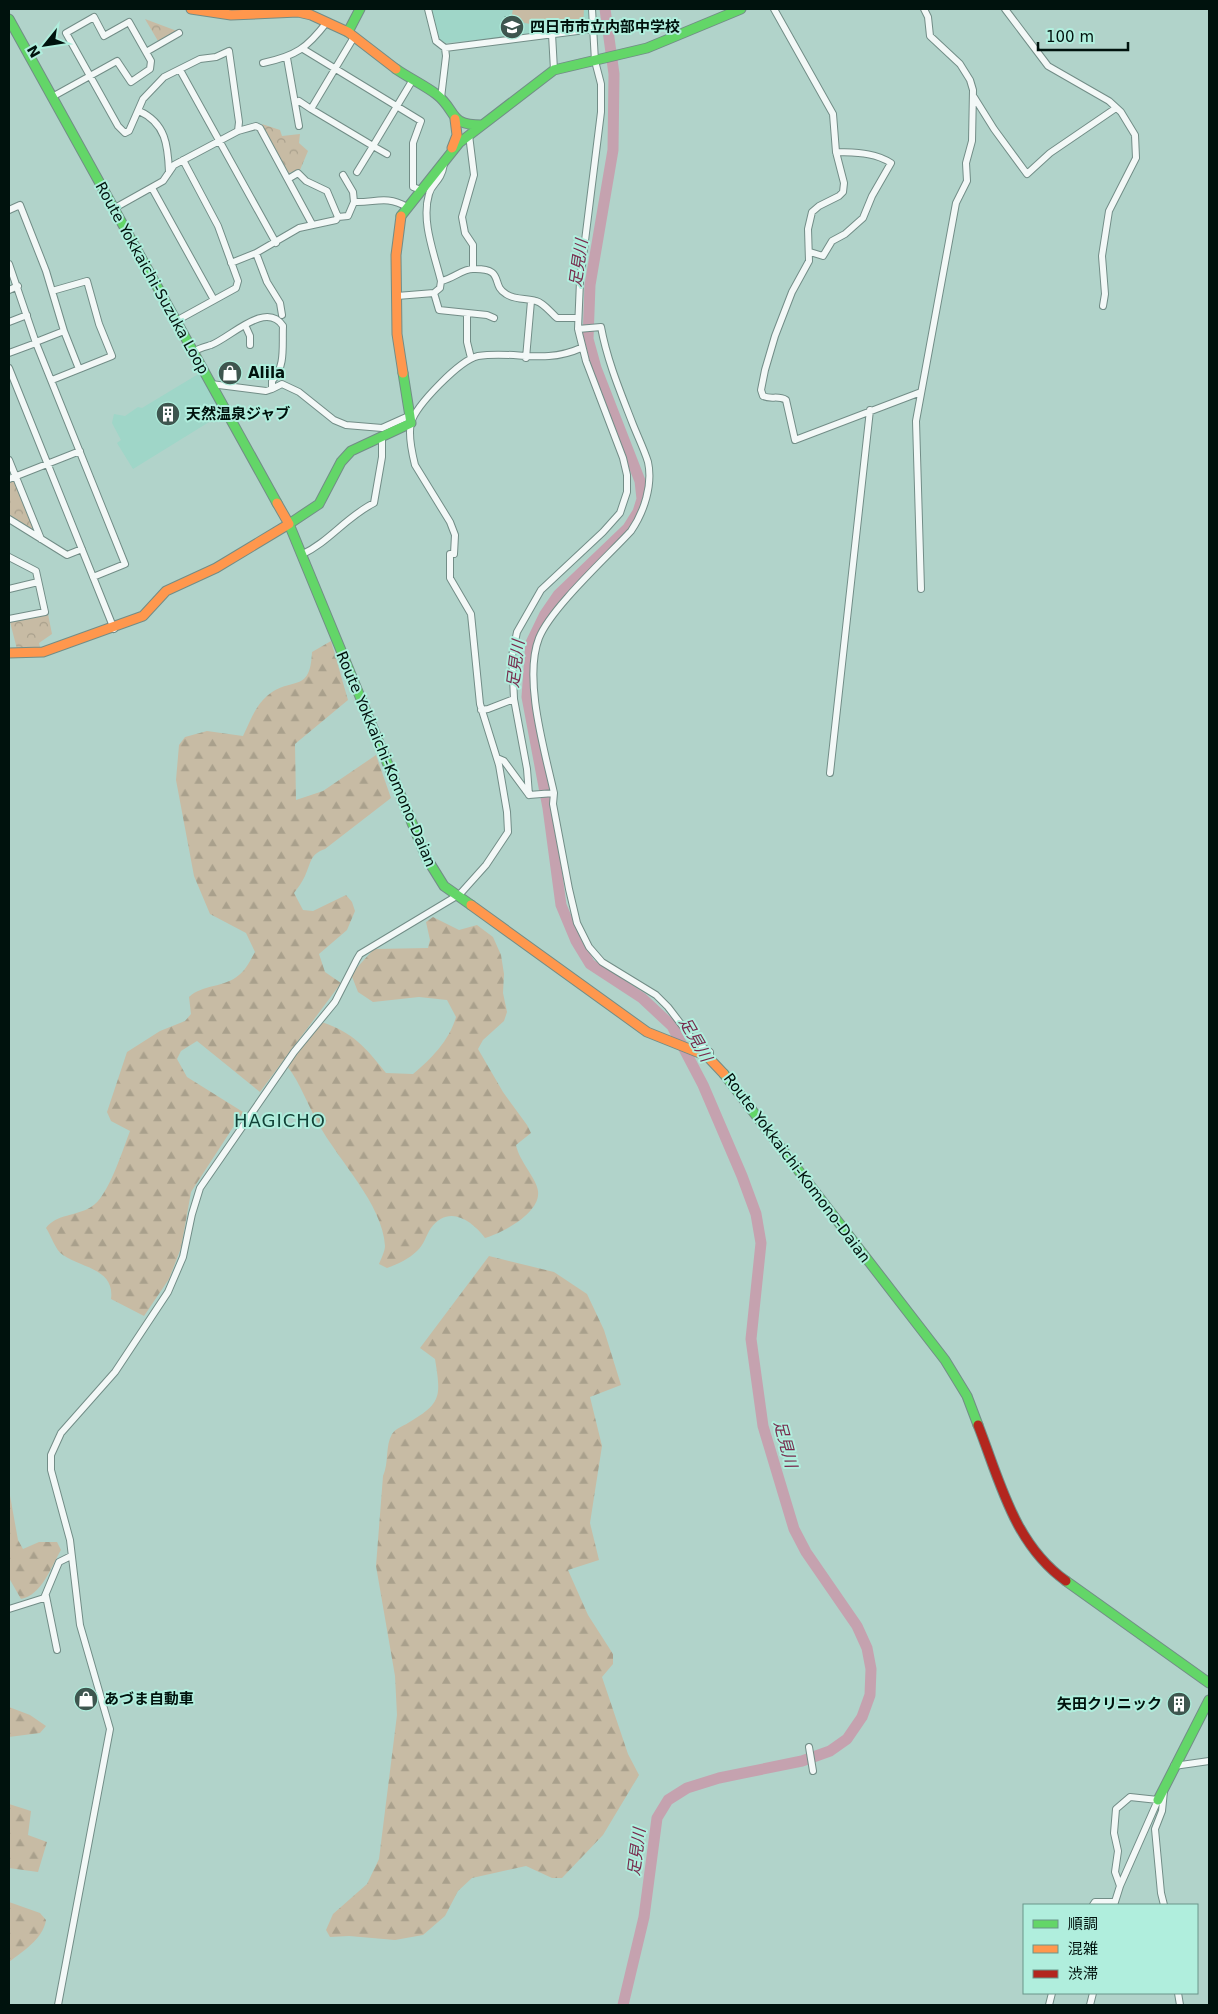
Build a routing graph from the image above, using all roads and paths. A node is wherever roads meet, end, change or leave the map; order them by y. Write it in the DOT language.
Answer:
graph roads {
  1 [pos="191,9"];
  2 [pos="360,9"];
  3 [pos="428,9"];
  4 [pos="592,9"];
  5 [pos="741,9"];
  6 [pos="774,9"];
  7 [pos="924,9"];
  8 [pos="1005,9"];
  9 [pos="305,11"];
  10 [pos="9,19"];
  11 [pos="327,22"];
  12 [pos="593,29"];
  13 [pos="179,33"];
  14 [pos="552,34"];
  15 [pos="351,35"];
  16 [pos="445,48"];
  17 [pos="303,50"];
  18 [pos="146,52"];
  19 [pos="287,58"];
  20 [pos="596,61"];
  21 [pos="263,63"];
  22 [pos="335,69"];
  23 [pos="180,70"];
  24 [pos="554,70"];
  25 [pos="91,76"];
  26 [pos="412,81"];
  27 [pos="973,96"];
  28 [pos="52,97"];
  29 [pos="440,98"];
  30 [pos="299,102"];
  31 [pos="396,106"];
  32 [pos="1116,108"];
  33 [pos="311,109"];
  34 [pos="140,110"];
  35 [pos="455,119"];
  36 [pos="484,124"];
  37 [pos="299,126"];
  38 [pos="238,131"];
  39 [pos="469,135"];
  40 [pos="219,140"];
  41 [pos="374,146"];
  42 [pos="836,152"];
  43 [pos="387,154"];
  44 [pos="450,155"];
  45 [pos="183,160"];
  46 [pos="169,172"];
  47 [pos="357,172"];
  48 [pos="343,175"];
  49 [pos="288,179"];
  50 [pos="152,188"];
  51 [pos="425,188"];
  52 [pos="354,202"];
  53 [pos="407,207"];
  54 [pos="113,209"];
  55 [pos="9,210"];
  56 [pos="338,217"];
  57 [pos="312,224"];
  58 [pos="276,243"];
  59 [pos="810,252"];
  60 [pos="256,253"];
  61 [pos="231,263"];
  62 [pos="9,264"];
  63 [pos="473,269"];
  64 [pos="441,281"];
  65 [pos="18,286"];
  66 [pos="9,290"];
  67 [pos="52,291"];
  68 [pos="434,293"];
  69 [pos="397,296"];
  70 [pos="214,300"];
  71 [pos="531,301"];
  72 [pos="1103,306"];
  73 [pos="467,314"];
  74 [pos="27,315"];
  75 [pos="282,315"];
  76 [pos="494,318"];
  77 [pos="578,318"];
  78 [pos="176,321"];
  79 [pos="9,322"];
  80 [pos="245,325"];
  81 [pos="579,329"];
  82 [pos="64,331"];
  83 [pos="36,342"];
  84 [pos="250,345"];
  85 [pos="581,348"];
  86 [pos="193,352"];
  87 [pos="9,354"];
  88 [pos="471,358"];
  89 [pos="526,358"];
  90 [pos="9,368"];
  91 [pos="79,369"];
  92 [pos="52,380"];
  93 [pos="211,384"];
  94 [pos="272,389"];
  95 [pos="921,392"];
  96 [pos="870,410"];
  97 [pos="411,419"];
  98 [pos="382,436"];
  99 [pos="80,451"];
  100 [pos="9,460"];
  101 [pos="48,464"];
  102 [pos="12,478"];
  103 [pos="9,519"];
  104 [pos="289,524"];
  105 [pos="41,539"];
  106 [pos="82,549"];
  107 [pos="301,555"];
  108 [pos="9,557"];
  109 [pos="93,577"];
  110 [pos="38,582"];
  111 [pos="9,589"];
  112 [pos="922,589"];
  113 [pos="9,619"];
  114 [pos="114,628"];
  115 [pos="9,653"];
  116 [pos="514,699"];
  117 [pos="481,710"];
  118 [pos="497,758"];
  119 [pos="830,773"];
  120 [pos="554,793"];
  121 [pos="529,795"];
  122 [pos="455,896"];
  123 [pos="710,1057"];
  124 [pos="71,1556"];
  125 [pos="46,1596"];
  126 [pos="9,1609"];
  127 [pos="57,1650"];
  128 [pos="1209,1683"];
  129 [pos="1209,1700"];
  130 [pos="809,1748"];
  131 [pos="1209,1761"];
  132 [pos="1174,1766"];
  133 [pos="813,1770"];
  134 [pos="1164,1787"];
  135 [pos="1158,1800"];
  136 [pos="1120,1886"];
  137 [pos="1094,1904"];
  138 [pos="1114,1904"];
  139 [pos="1164,1904"];
  140 [pos="58,2005"];
  1 -- 9 [label="main road"];
  2 -- 15 [label="main road"];
  3 -- 16 [label="street"];
  4 -- 12 [label="street"];
  5 -- 20 [label="main road"];
  6 -- 42 [label="street"];
  7 -- 27 [label="street"];
  8 -- 32 [label="street"];
  9 -- 11 [label="main road"];
  10 -- 28 [label="main road, Route Yokkaichi-Suzuka Loop"];
  11 -- 15 [label="main road"];
  11 -- 17 [label="street"];
  12 -- 14 [label="street"];
  12 -- 20 [label="street"];
  13 -- 18 [label="street"];
  14 -- 16 [label="street"];
  14 -- 24 [label="street"];
  15 -- 22 [label="street"];
  15 -- 26 [label="main road"];
  16 -- 29 [label="street"];
  17 -- 19 [label="street"];
  17 -- 22 [label="street"];
  18 -- 25 [label="street"];
  18 -- 25 [label="street"];
  19 -- 21 [label="street"];
  19 -- 37 [label="street"];
  20 -- 24 [label="main road"];
  20 -- 77 [label="street"];
  22 -- 31 [label="street"];
  22 -- 33 [label="street"];
  23 -- 34 [label="street"];
  23 -- 38 [label="street"];
  23 -- 40 [label="street"];
  24 -- 36 [label="main road"];
  25 -- 28 [label="street"];
  25 -- 34 [label="street"];
  26 -- 29 [label="main road"];
  26 -- 31 [label="street"];
  27 -- 32 [label="street"];
  27 -- 95 [label="street"];
  28 -- 54 [label="main road, Route Yokkaichi-Suzuka Loop"];
  29 -- 35 [label="main road"];
  30 -- 33 [label="street"];
  31 -- 41 [label="street"];
  31 -- 51 [label="street"];
  32 -- 72 [label="street"];
  33 -- 41 [label="street"];
  34 -- 46 [label="street"];
  35 -- 36 [label="main road"];
  35 -- 44 [label="main road"];
  36 -- 39 [label="main road"];
  38 -- 40 [label="street"];
  38 -- 49 [label="street"];
  39 -- 44 [label="main road"];
  39 -- 63 [label="street"];
  40 -- 45 [label="street"];
  40 -- 58 [label="street"];
  41 -- 43 [label="street"];
  41 -- 47 [label="street"];
  42 -- 59 [label="street"];
  42 -- 59 [label="street"];
  44 -- 51 [label="main road"];
  45 -- 46 [label="street"];
  45 -- 61 [label="street"];
  46 -- 50 [label="street"];
  48 -- 52 [label="street"];
  49 -- 56 [label="street"];
  49 -- 57 [label="street"];
  50 -- 54 [label="street"];
  50 -- 70 [label="street"];
  51 -- 53 [label="main road"];
  51 -- 64 [label="street"];
  52 -- 53 [label="street"];
  52 -- 56 [label="street"];
  53 -- 69 [label="main road"];
  54 -- 78 [label="main road, Route Yokkaichi-Suzuka Loop"];
  55 -- 67 [label="street"];
  56 -- 57 [label="street"];
  57 -- 58 [label="street"];
  58 -- 60 [label="street"];
  59 -- 96 [label="street"];
  60 -- 61 [label="street"];
  60 -- 75 [label="street"];
  61 -- 70 [label="street"];
  62 -- 65 [label="street"];
  63 -- 64 [label="street"];
  63 -- 71 [label="street"];
  64 -- 68 [label="street"];
  65 -- 66 [label="street"];
  65 -- 74 [label="street"];
  67 -- 82 [label="street"];
  67 -- 91 [label="street"];
  68 -- 69 [label="street"];
  68 -- 73 [label="street"];
  69 -- 97 [label="main road"];
  70 -- 78 [label="street"];
  71 -- 77 [label="street"];
  71 -- 89 [label="street"];
  73 -- 76 [label="street"];
  73 -- 88 [label="street"];
  74 -- 79 [label="street"];
  74 -- 83 [label="street"];
  77 -- 81 [label="street"];
  78 -- 86 [label="main road, Route Yokkaichi-Suzuka Loop"];
  80 -- 84 [label="street"];
  80 -- 86 [label="street"];
  80 -- 94 [label="street"];
  81 -- 85 [label="street"];
  81 -- 120 [label="street"];
  82 -- 83 [label="street"];
  82 -- 91 [label="street"];
  83 -- 87 [label="street"];
  83 -- 92 [label="street"];
  85 -- 89 [label="street"];
  85 -- 116 [label="street"];
  86 -- 93 [label="main road, Route Yokkaichi-Suzuka Loop"];
  88 -- 89 [label="street"];
  88 -- 97 [label="street"];
  90 -- 101 [label="street"];
  91 -- 92 [label="street"];
  92 -- 99 [label="street"];
  93 -- 94 [label="street"];
  93 -- 104 [label="main road, Route Yokkaichi-Suzuka Loop"];
  94 -- 97 [label="street"];
  95 -- 96 [label="street"];
  95 -- 112 [label="street"];
  96 -- 119 [label="street"];
  97 -- 98 [label="main road"];
  97 -- 117 [label="street"];
  98 -- 104 [label="main road"];
  98 -- 107 [label="street"];
  99 -- 101 [label="street"];
  99 -- 109 [label="street"];
  100 -- 102 [label="street"];
  101 -- 102 [label="street"];
  101 -- 106 [label="street"];
  102 -- 105 [label="street"];
  103 -- 105 [label="street"];
  104 -- 107 [label="main road, Route Yokkaichi-Komono-Daian"];
  104 -- 114 [label="main road"];
  105 -- 106 [label="street"];
  106 -- 109 [label="street"];
  107 -- 122 [label="main road, Route Yokkaichi-Komono-Daian"];
  108 -- 110 [label="street"];
  109 -- 114 [label="street"];
  110 -- 111 [label="street"];
  110 -- 113 [label="street"];
  114 -- 115 [label="main road"];
  116 -- 117 [label="street"];
  116 -- 121 [label="street"];
  117 -- 118 [label="street"];
  118 -- 121 [label="street"];
  118 -- 122 [label="street"];
  120 -- 121 [label="street"];
  120 -- 123 [label="street"];
  122 -- 123 [label="main road, Route Yokkaichi-Komono-Daian"];
  122 -- 124 [label="street"];
  123 -- 128 [label="main road, Route Yokkaichi-Komono-Daian"];
  124 -- 125 [label="street"];
  124 -- 140 [label="street"];
  125 -- 126 [label="street"];
  125 -- 127 [label="street"];
  129 -- 132 [label="main road"];
  130 -- 133 [label="street"];
  131 -- 132 [label="street"];
  132 -- 134 [label="main road"];
  134 -- 135 [label="main road"];
  134 -- 139 [label="street"];
  135 -- 136 [label="street"];
  135 -- 136 [label="street"];
  136 -- 138 [label="street"];
  137 -- 138 [label="street"];
}
